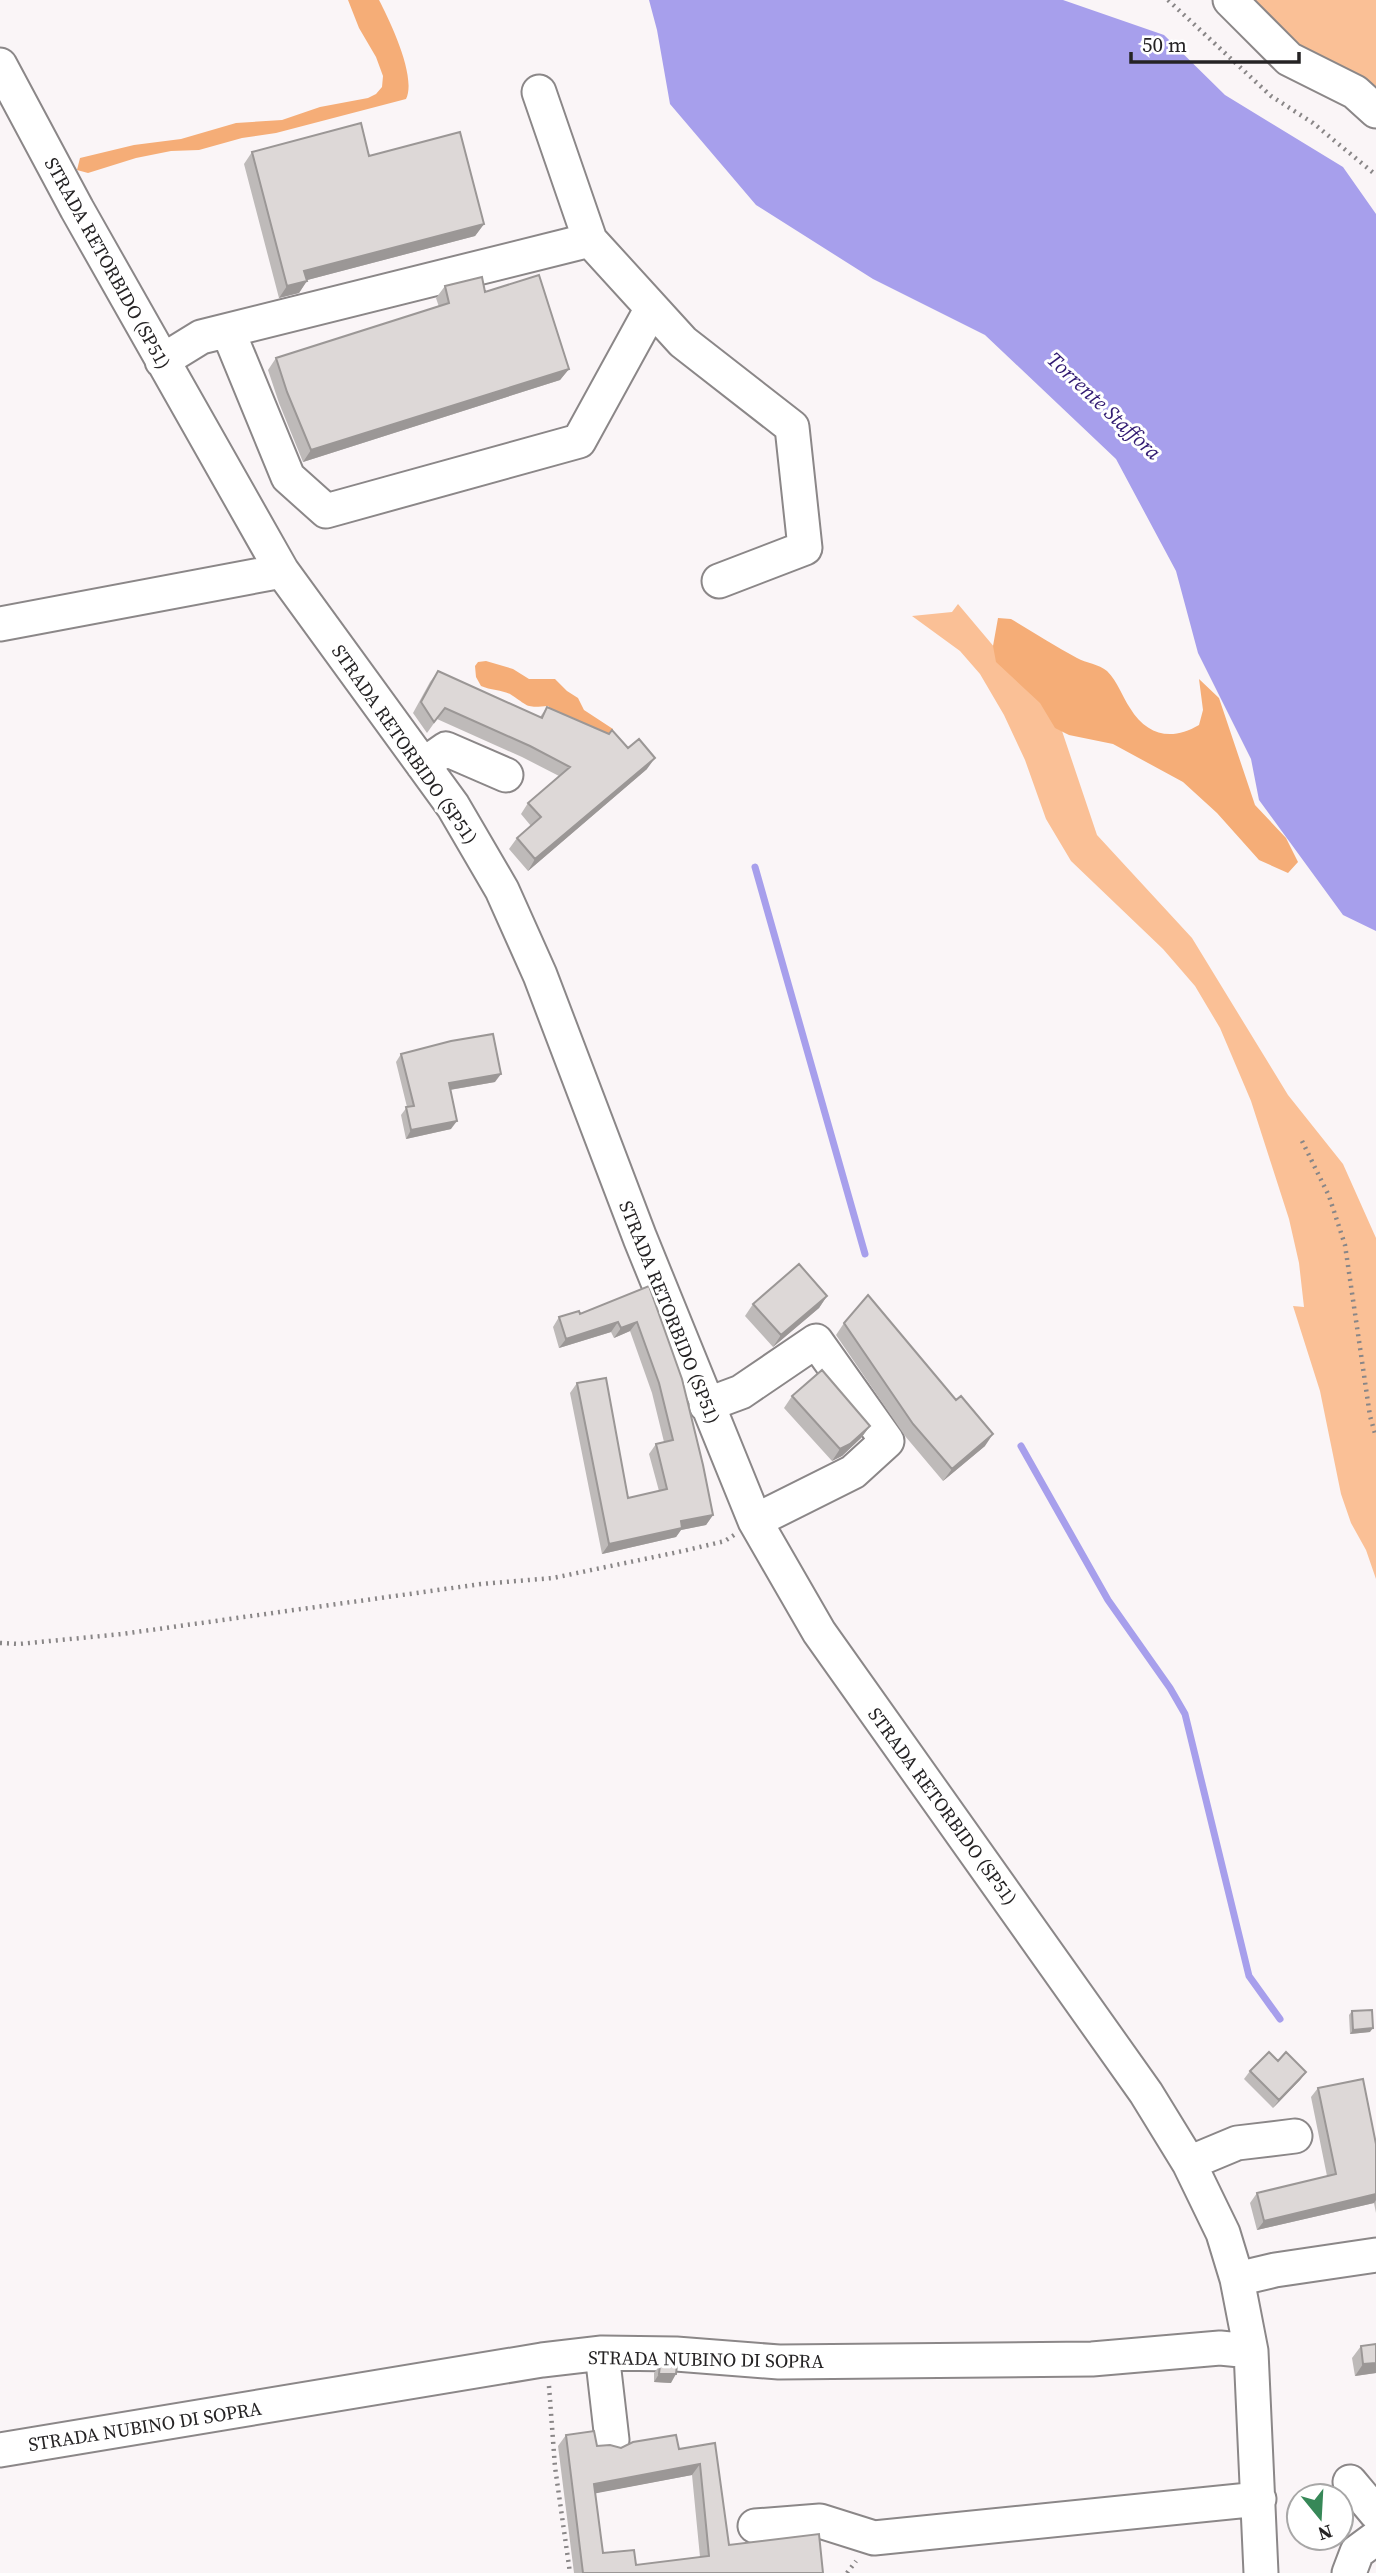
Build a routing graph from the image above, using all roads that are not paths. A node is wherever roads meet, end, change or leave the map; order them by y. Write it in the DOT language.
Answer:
graph roads {
  1 [pos="1230,0"];
  2 [pos="0,65"];
  3 [pos="539,92"];
  4 [pos="1376,111"];
  5 [pos="590,240"];
  6 [pos="652,308"];
  7 [pos="228,331"];
  8 [pos="162,361"];
  9 [pos="282,572"];
  10 [pos="719,581"];
  11 [pos="0,624"];
  12 [pos="423,765"];
  13 [pos="506,775"];
  14 [pos="706,1405"];
  15 [pos="755,1521"];
  16 [pos="1295,2136"];
  17 [pos="1189,2163"];
  18 [pos="1376,2256"];
  19 [pos="1237,2278"];
  20 [pos="1251,2351"];
  21 [pos="602,2353"];
  22 [pos="612,2440"];
  23 [pos="0,2449"];
  24 [pos="1355,2488"];
  25 [pos="1259,2499"];
  26 [pos="1376,2513"];
  27 [pos="755,2526"];
  28 [pos="1376,2538"];
  29 [pos="1261,2573"];
  30 [pos="1349,2573"];
  1 -- 4 [label="street"];
  2 -- 8 [label="street, STRADA RETORBIDO (SP51)"];
  3 -- 5 [label="street"];
  5 -- 6 [label="street"];
  5 -- 7 [label="street"];
  6 -- 7 [label="street"];
  6 -- 10 [label="street"];
  7 -- 8 [label="street"];
  8 -- 9 [label="street, STRADA RETORBIDO (SP51)"];
  9 -- 11 [label="street"];
  9 -- 12 [label="street, STRADA RETORBIDO (SP51)"];
  12 -- 13 [label="street"];
  12 -- 14 [label="street, STRADA RETORBIDO (SP51)"];
  14 -- 15 [label="street, STRADA RETORBIDO (SP51)"];
  14 -- 15 [label="street"];
  15 -- 17 [label="street, STRADA RETORBIDO (SP51)"];
  16 -- 17 [label="street"];
  17 -- 19 [label="street, STRADA RETORBIDO (SP51)"];
  18 -- 19 [label="street"];
  19 -- 20 [label="street, STRADA RETORBIDO (SP51)"];
  20 -- 21 [label="street, STRADA NUBINO DI SOPRA"];
  20 -- 25 [label="street, STRADA RETORBIDO (SP51)"];
  21 -- 22 [label="street"];
  21 -- 23 [label="street, STRADA NUBINO DI SOPRA"];
  24 -- 26 [label="street"];
  25 -- 27 [label="street"];
  25 -- 29 [label="street, STRADA RETORBIDO (SP51)"];
  28 -- 30 [label="street"];
}
